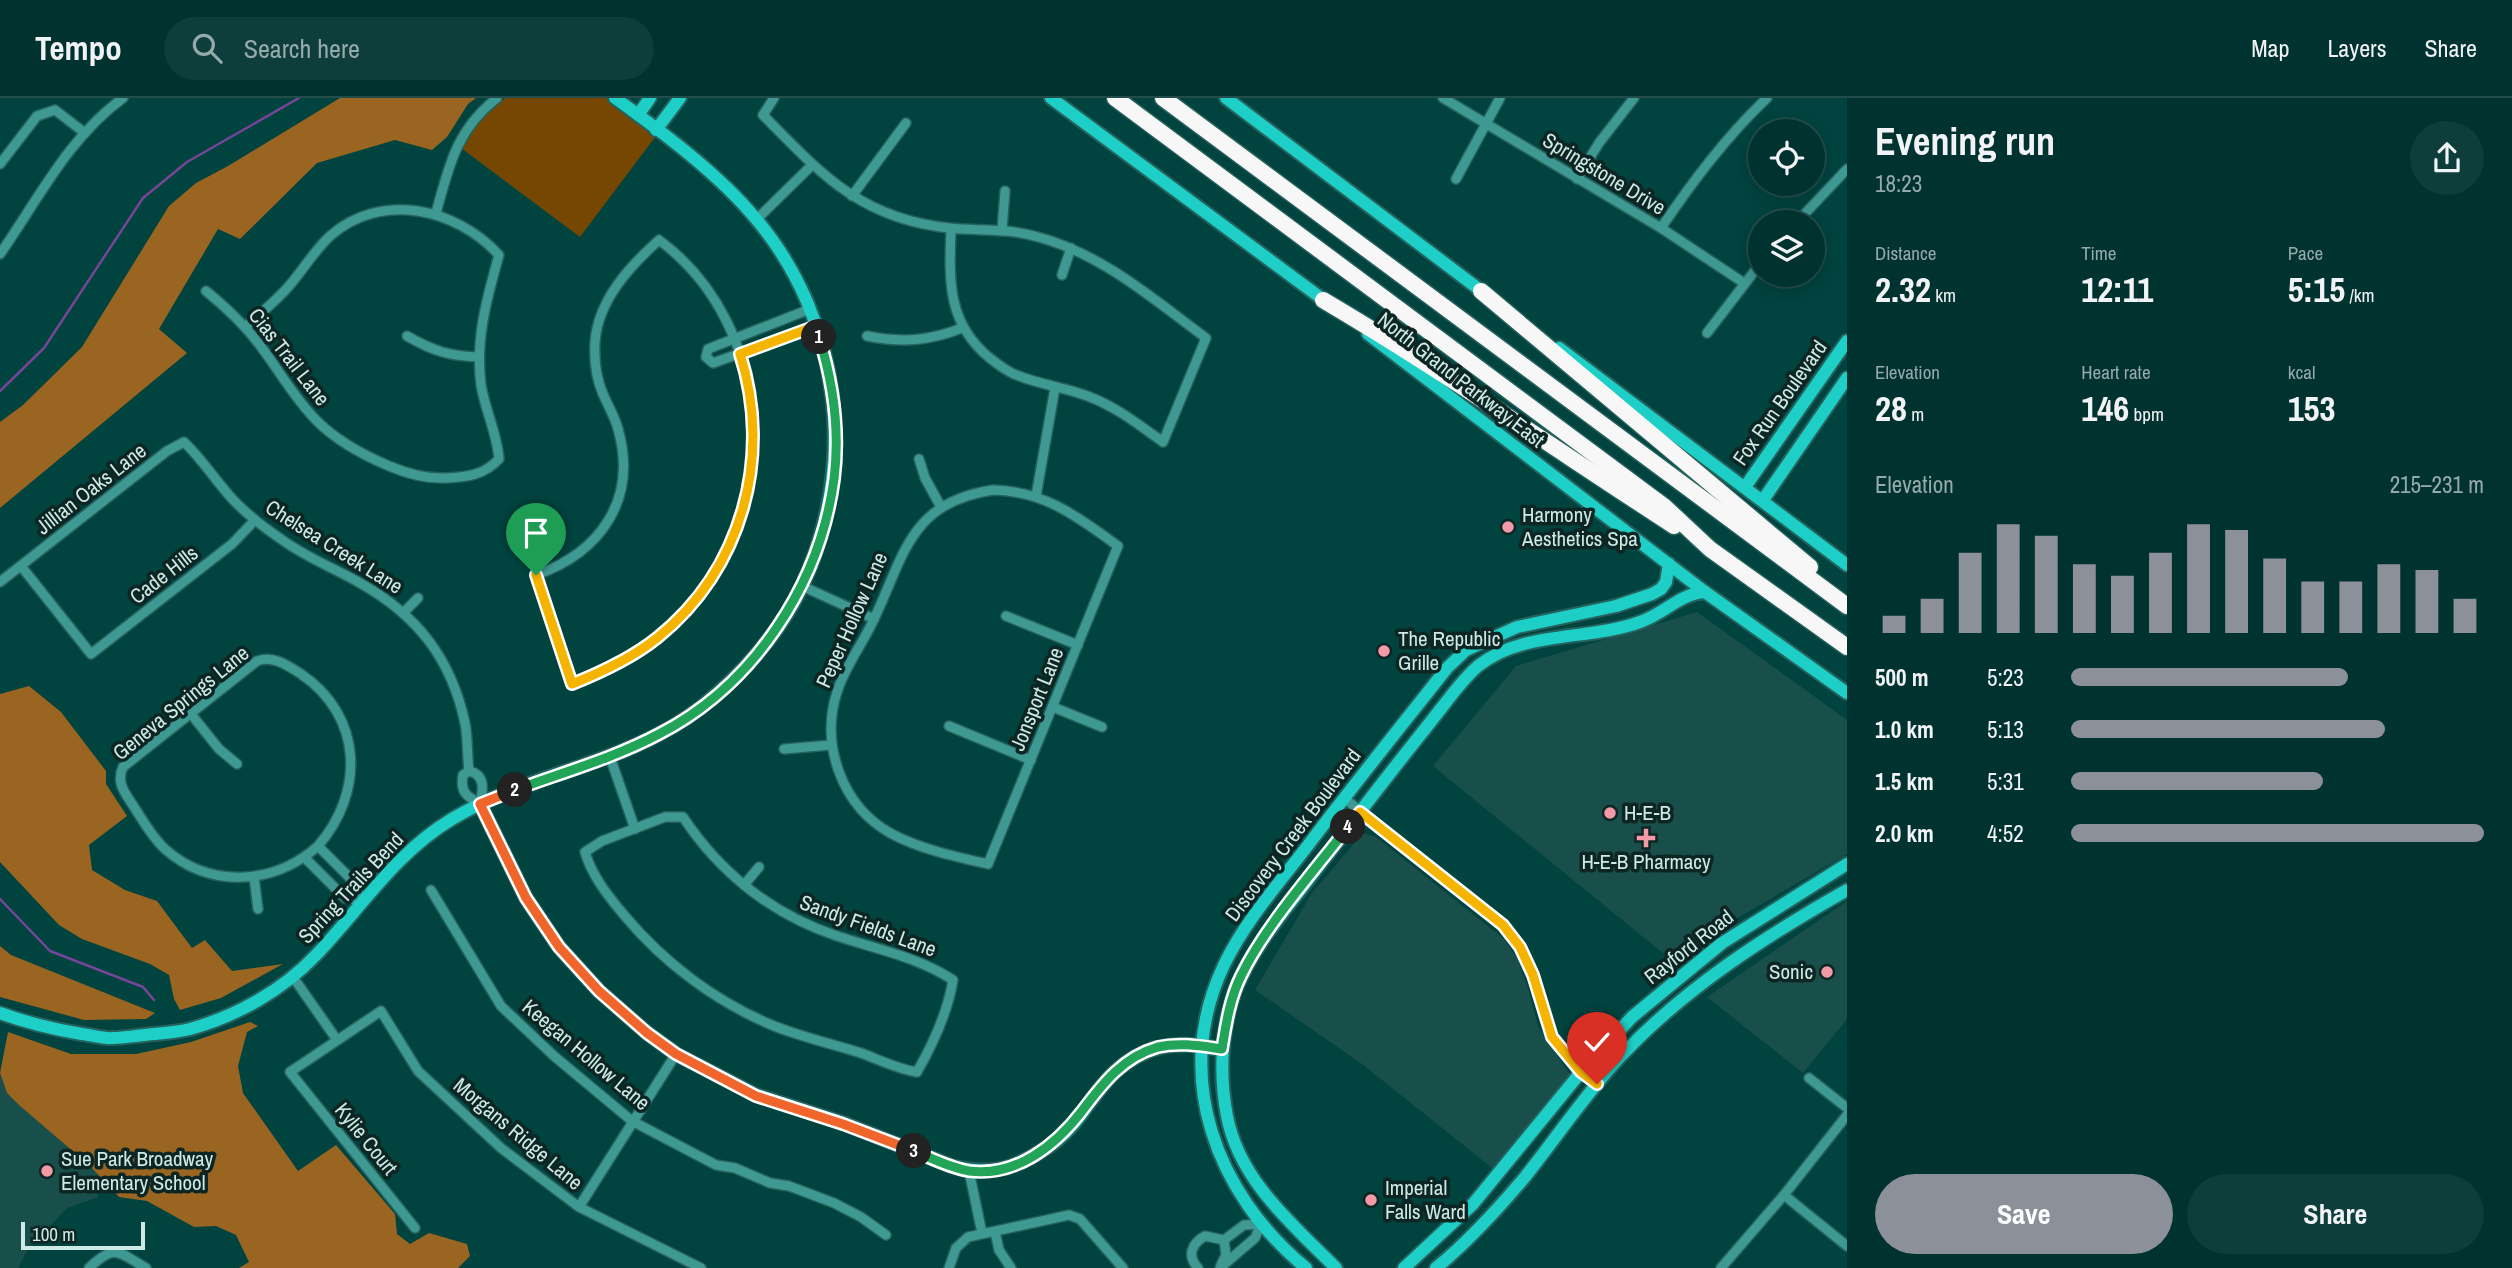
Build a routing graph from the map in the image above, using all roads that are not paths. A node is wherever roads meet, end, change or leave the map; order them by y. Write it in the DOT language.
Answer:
graph roads {
  1 [pos="122,98"];
  2 [pos="497,98"];
  3 [pos="615,98"];
  4 [pos="650,98"];
  5 [pos="680,98"];
  6 [pos="774,98"];
  7 [pos="1051,98"];
  8 [pos="1115,98"];
  9 [pos="1163,98"];
  10 [pos="1226,98"];
  11 [pos="1443,98"];
  12 [pos="1500,98"];
  13 [pos="1634,98"];
  14 [pos="1767,98"];
  15 [pos="638,115"];
  16 [pos="906,123"];
  17 [pos="1486,124"];
  18 [pos="656,130"];
  19 [pos="85,133"];
  20 [pos="1,159"];
  21 [pos="812,164"];
  22 [pos="1847,169"];
  23 [pos="1577,179"];
  24 [pos="1456,180"];
  25 [pos="1005,191"];
  26 [pos="852,196"];
  27 [pos="1808,210"];
  28 [pos="436,213"];
  29 [pos="757,219"];
  30 [pos="1661,228"];
  31 [pos="951,229"];
  32 [pos="1002,230"];
  33 [pos="3,242"];
  34 [pos="1071,248"];
  35 [pos="0,254"];
  36 [pos="1062,275"];
  37 [pos="1748,278"];
  38 [pos="1744,283"];
  39 [pos="1481,290"];
  40 [pos="206,291"];
  41 [pos="1323,300"];
  42 [pos="810,309"];
  43 [pos="816,326"];
  44 [pos="245,327"];
  45 [pos="962,328"];
  46 [pos="1707,332"];
  47 [pos="867,336"];
  48 [pos="407,337"];
  49 [pos="734,338"];
  50 [pos="1847,341"];
  51 [pos="740,354"];
  52 [pos="479,356"];
  53 [pos="1847,378"];
  54 [pos="1055,388"];
  55 [pos="184,442"];
  56 [pos="919,459"];
  57 [pos="1745,487"];
  58 [pos="1036,496"];
  59 [pos="1763,500"];
  60 [pos="941,507"];
  61 [pos="255,520"];
  62 [pos="1118,546"];
  63 [pos="1710,549"];
  64 [pos="1669,564"];
  65 [pos="1847,565"];
  66 [pos="21,566"];
  67 [pos="0,582"];
  68 [pos="802,586"];
  69 [pos="1705,592"];
  70 [pos="1847,597"];
  71 [pos="418,598"];
  72 [pos="1847,607"];
  73 [pos="404,612"];
  74 [pos="1006,616"];
  75 [pos="874,619"];
  76 [pos="1078,645"];
  77 [pos="1847,647"];
  78 [pos="1847,693"];
  79 [pos="1053,707"];
  80 [pos="191,714"];
  81 [pos="949,726"];
  82 [pos="1102,727"];
  83 [pos="831,745"];
  84 [pos="784,749"];
  85 [pos="610,757"];
  86 [pos="1031,760"];
  87 [pos="237,764"];
  88 [pos="469,771"];
  89 [pos="1344,798"];
  90 [pos="480,804"];
  91 [pos="1360,812"];
  92 [pos="635,829"];
  93 [pos="318,846"];
  94 [pos="305,858"];
  95 [pos="988,864"];
  96 [pos="1847,864"];
  97 [pos="337,865"];
  98 [pos="759,867"];
  99 [pos="254,877"];
  100 [pos="325,877"];
  101 [pos="744,885"];
  102 [pos="1809,888"];
  103 [pos="431,890"];
  104 [pos="1847,890"];
  105 [pos="1270,896"];
  106 [pos="1792,898"];
  107 [pos="361,901"];
  108 [pos="258,909"];
  109 [pos="1285,909"];
  110 [pos="1802,915"];
  111 [pos="1775,932"];
  112 [pos="1694,964"];
  113 [pos="293,977"];
  114 [pos="1677,978"];
  115 [pos="1689,993"];
  116 [pos="1670,1009"];
  117 [pos="0,1013"];
  118 [pos="337,1040"];
  119 [pos="1202,1046"];
  120 [pos="1222,1049"];
  121 [pos="676,1054"];
  122 [pos="1581,1072"];
  123 [pos="1810,1078"];
  124 [pos="1597,1084"];
  125 [pos="1847,1108"];
  126 [pos="1847,1115"];
  127 [pos="632,1121"];
  128 [pos="969,1171"];
  129 [pos="1784,1195"];
  130 [pos="1275,1207"];
  131 [pos="579,1208"];
  132 [pos="1261,1224"];
  133 [pos="415,1228"];
  134 [pos="995,1232"];
  135 [pos="982,1233"];
  136 [pos="886,1235"];
  137 [pos="1224,1240"];
  138 [pos="1847,1246"];
  139 [pos="89,1268"];
  140 [pos="146,1268"];
  141 [pos="701,1268"];
  142 [pos="948,1268"];
  143 [pos="1011,1268"];
  144 [pos="1123,1268"];
  145 [pos="1198,1268"];
  146 [pos="1221,1268"];
  147 [pos="1306,1268"];
  148 [pos="1336,1268"];
  149 [pos="1404,1268"];
  150 [pos="1436,1268"];
  151 [pos="1721,1268"];
  1 -- 19 [label="street"];
  2 -- 28 [label="street"];
  3 -- 15 [label="street, Spring Trails Bend"];
  4 -- 15 [label="street"];
  5 -- 18 [label="street"];
  6 -- 21 [label="street"];
  7 -- 41 [label="street, North Grand Parkway East"];
  8 -- 63 [label="highway, North Grand Parkway East"];
  9 -- 72 [label="highway"];
  10 -- 39 [label="street"];
  11 -- 17 [label="street, Springstone Drive"];
  12 -- 17 [label="street"];
  13 -- 23 [label="street"];
  14 -- 30 [label="street"];
  15 -- 18 [label="street, Spring Trails Bend"];
  16 -- 26 [label="street"];
  17 -- 23 [label="street, Springstone Drive"];
  17 -- 24 [label="street"];
  18 -- 29 [label="street, Spring Trails Bend"];
  19 -- 20 [label="street"];
  19 -- 33 [label="street"];
  21 -- 26 [label="street"];
  21 -- 29 [label="street"];
  22 -- 27 [label="street"];
  23 -- 30 [label="street, Springstone Drive"];
  25 -- 32 [label="street"];
  26 -- 31 [label="street"];
  28 -- 44 [label="street"];
  28 -- 52 [label="street"];
  29 -- 42 [label="street, Spring Trails Bend"];
  30 -- 38 [label="street, Springstone Drive"];
  31 -- 32 [label="street"];
  31 -- 45 [label="street"];
  32 -- 34 [label="street"];
  33 -- 35 [label="street"];
  34 -- 36 [label="street"];
  34 -- 54 [label="street"];
  37 -- 38 [label="street"];
  38 -- 46 [label="street"];
  39 -- 57 [label="street"];
  39 -- 70 [label="highway"];
  40 -- 44 [label="street, Cias Trail Lane"];
  41 -- 63 [label="highway"];
  41 -- 64 [label="street, North Grand Parkway East"];
  42 -- 43 [label="street, Spring Trails Bend"];
  42 -- 49 [label="street"];
  43 -- 51 [label="street"];
  43 -- 68 [label="street, Spring Trails Bend"];
  44 -- 52 [label="street, Cias Trail Lane"];
  45 -- 47 [label="street"];
  45 -- 54 [label="street"];
  48 -- 52 [label="street"];
  49 -- 51 [label="street"];
  49 -- 51 [label="street"];
  49 -- 51 [label="street"];
  50 -- 57 [label="street, Fox Run Boulevard"];
  53 -- 59 [label="street, Fox Run Boulevard"];
  54 -- 58 [label="street"];
  55 -- 61 [label="street, Chelsea Creek Lane"];
  55 -- 66 [label="street, Jillian Oaks Lane"];
  56 -- 60 [label="street"];
  57 -- 59 [label="street"];
  58 -- 60 [label="street, Peper Hollow Lane"];
  58 -- 62 [label="street, Peper Hollow Lane"];
  59 -- 65 [label="street"];
  60 -- 75 [label="street, Peper Hollow Lane"];
  61 -- 66 [label="street, Cade Hills"];
  61 -- 73 [label="street, Chelsea Creek Lane"];
  62 -- 76 [label="street, Jonsport Lane"];
  63 -- 77 [label="highway, North Grand Parkway East"];
  64 -- 69 [label="street, North Grand Parkway East"];
  64 -- 89 [label="street, Discovery Creek Boulevard"];
  66 -- 67 [label="street, Jillian Oaks Lane"];
  68 -- 75 [label="street"];
  68 -- 85 [label="street, Spring Trails Bend"];
  69 -- 78 [label="street, North Grand Parkway East"];
  69 -- 91 [label="street, Discovery Creek Boulevard"];
  71 -- 73 [label="street"];
  73 -- 88 [label="street, Chelsea Creek Lane"];
  74 -- 76 [label="street"];
  75 -- 83 [label="street, Peper Hollow Lane"];
  76 -- 79 [label="street, Jonsport Lane"];
  79 -- 82 [label="street"];
  79 -- 86 [label="street, Jonsport Lane"];
  80 -- 87 [label="street"];
  80 -- 93 [label="street, Geneva Springs Lane"];
  80 -- 99 [label="street, Geneva Springs Lane"];
  81 -- 86 [label="street"];
  83 -- 84 [label="street"];
  83 -- 95 [label="street, Peper Hollow Lane"];
  85 -- 90 [label="street, Spring Trails Bend"];
  85 -- 92 [label="street"];
  86 -- 95 [label="street, Jonsport Lane"];
  88 -- 90 [label="street, Chelsea Creek Lane"];
  88 -- 90 [label="street, Chelsea Creek Lane"];
  89 -- 91 [label="street"];
  89 -- 105 [label="street, Discovery Creek Boulevard"];
  90 -- 107 [label="street, Spring Trails Bend"];
  90 -- 121 [label="street"];
  91 -- 109 [label="street, Discovery Creek Boulevard"];
  91 -- 122 [label="street"];
  92 -- 101 [label="street, Sandy Fields Lane"];
  92 -- 101 [label="street, Sandy Fields Lane"];
  93 -- 94 [label="street"];
  93 -- 97 [label="street"];
  94 -- 99 [label="street"];
  94 -- 100 [label="street"];
  96 -- 102 [label="street, Rayford Road"];
  97 -- 100 [label="street"];
  97 -- 107 [label="street"];
  98 -- 101 [label="street"];
  99 -- 108 [label="street"];
  100 -- 107 [label="street"];
  102 -- 106 [label="street, Rayford Road"];
  102 -- 110 [label="street"];
  103 -- 127 [label="street, Keegan Hollow Lane"];
  104 -- 110 [label="street, Rayford Road"];
  105 -- 109 [label="street"];
  105 -- 119 [label="street, Discovery Creek Boulevard"];
  106 -- 111 [label="street"];
  106 -- 112 [label="street, Rayford Road"];
  107 -- 113 [label="street, Spring Trails Bend"];
  109 -- 120 [label="street, Discovery Creek Boulevard"];
  110 -- 111 [label="street, Rayford Road"];
  111 -- 115 [label="street, Rayford Road"];
  112 -- 114 [label="street, Rayford Road"];
  112 -- 115 [label="street"];
  113 -- 117 [label="street, Spring Trails Bend"];
  113 -- 118 [label="street"];
  114 -- 116 [label="street"];
  114 -- 122 [label="street, Rayford Road"];
  115 -- 116 [label="street, Rayford Road"];
  116 -- 124 [label="street, Rayford Road"];
  118 -- 131 [label="street, Morgans Ridge Lane"];
  118 -- 133 [label="street, Kylie Court"];
  119 -- 120 [label="street"];
  119 -- 128 [label="street"];
  119 -- 132 [label="street, Discovery Creek Boulevard"];
  120 -- 130 [label="street, Discovery Creek Boulevard"];
  121 -- 127 [label="street"];
  121 -- 128 [label="street"];
  122 -- 124 [label="street"];
  122 -- 149 [label="street, Rayford Road"];
  123 -- 125 [label="street"];
  124 -- 150 [label="street, Rayford Road"];
  126 -- 129 [label="street"];
  127 -- 131 [label="street"];
  127 -- 136 [label="street, Keegan Hollow Lane"];
  128 -- 135 [label="street"];
  129 -- 138 [label="street"];
  129 -- 151 [label="street"];
  130 -- 132 [label="street"];
  130 -- 148 [label="street, Discovery Creek Boulevard"];
  131 -- 141 [label="street, Morgans Ridge Lane"];
  132 -- 137 [label="street"];
  132 -- 146 [label="street"];
  132 -- 147 [label="street, Discovery Creek Boulevard"];
  134 -- 135 [label="street"];
  134 -- 143 [label="street"];
  134 -- 144 [label="street"];
  135 -- 142 [label="street"];
  137 -- 145 [label="street"];
  137 -- 146 [label="street"];
  139 -- 140 [label="street"];
}
